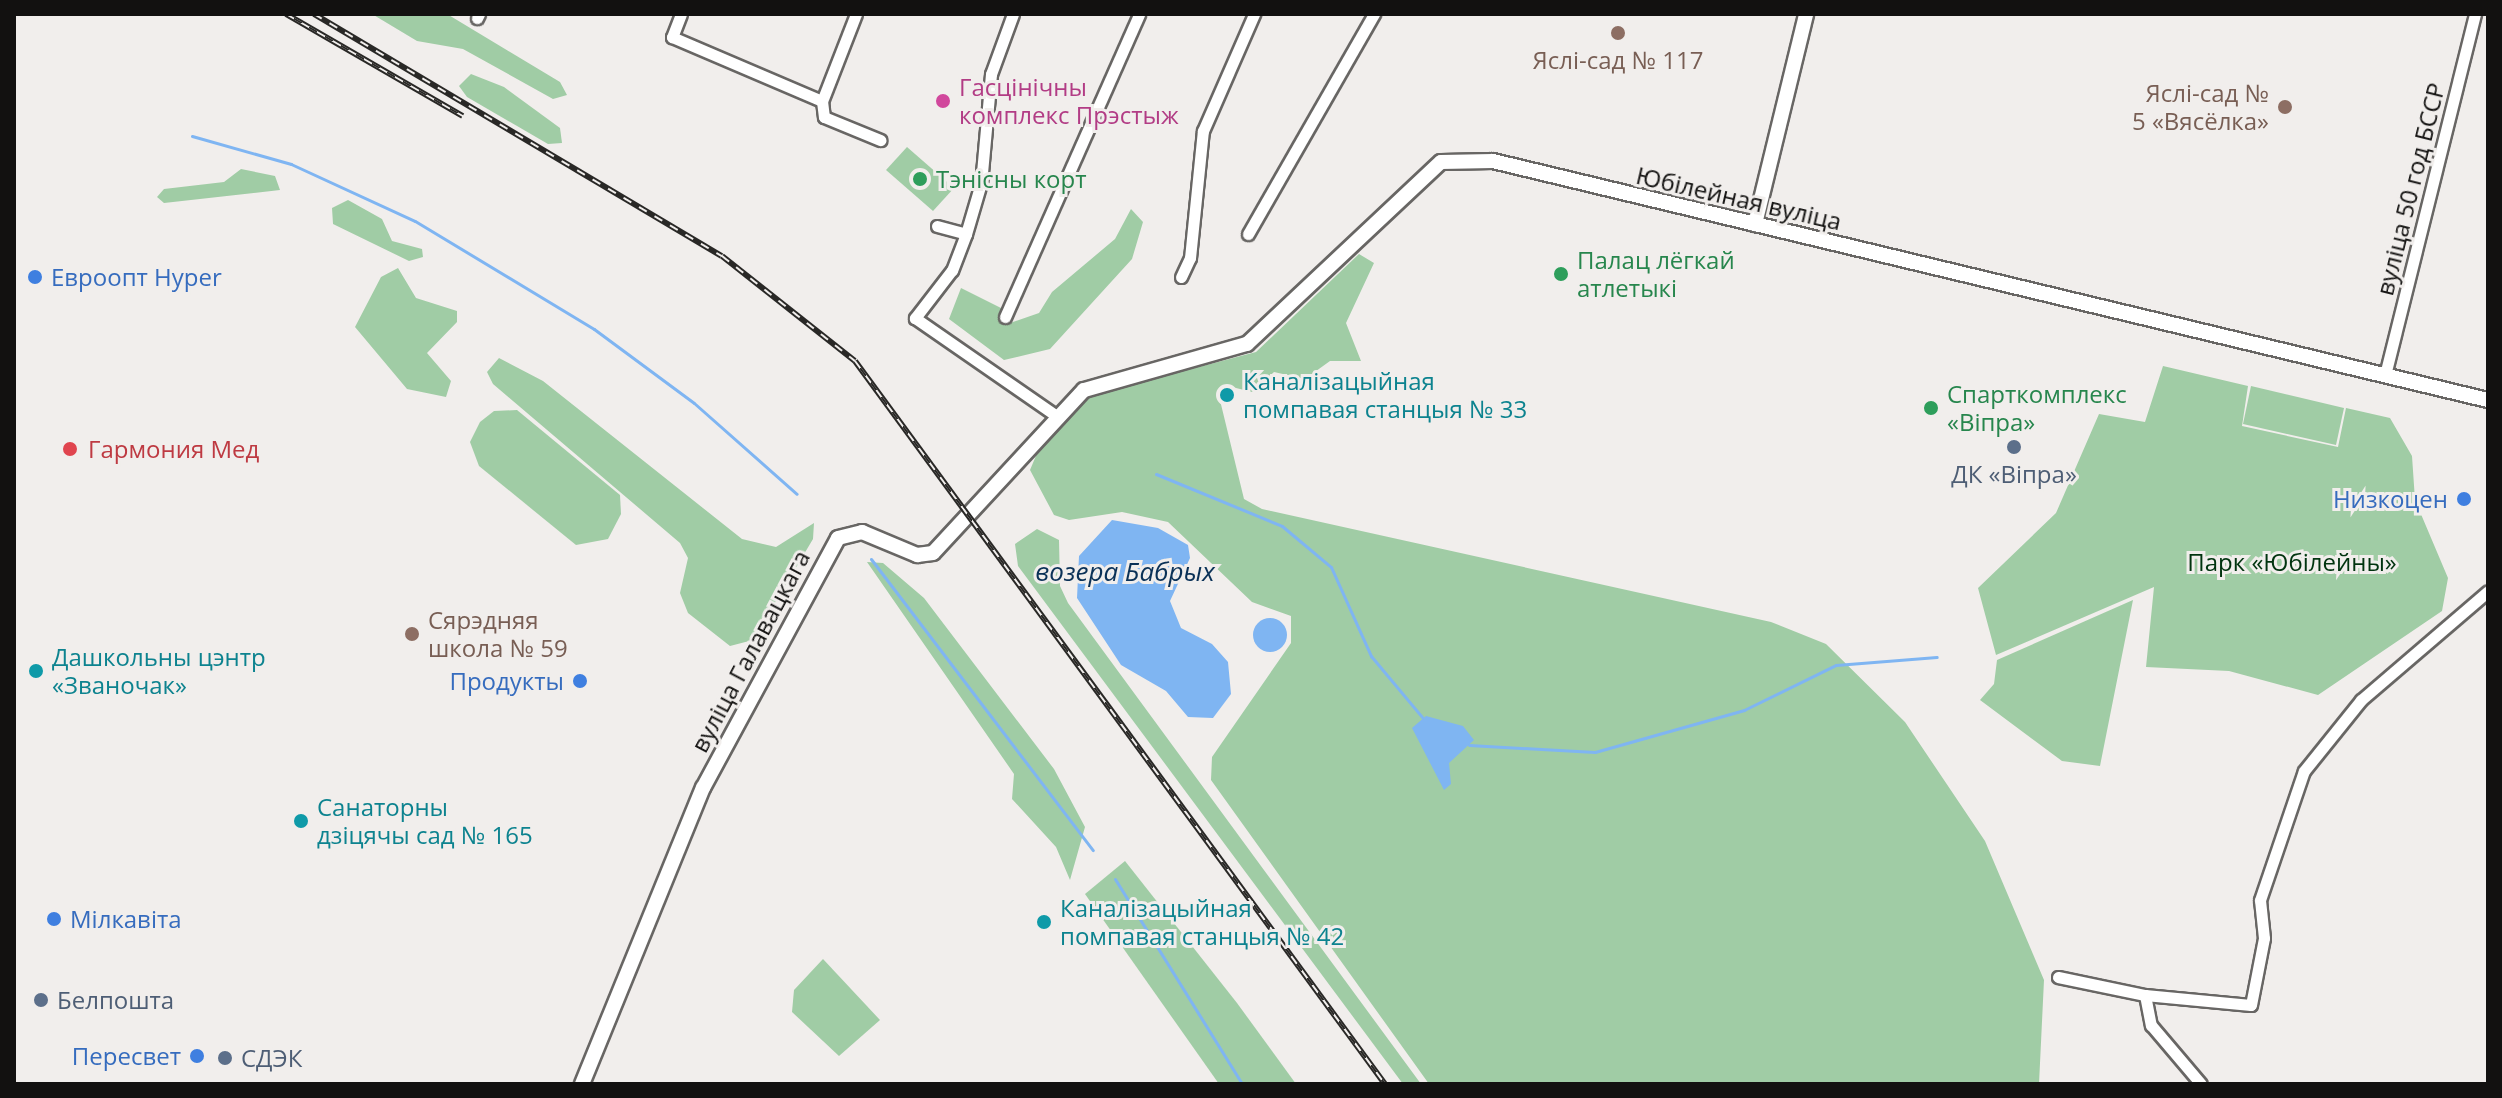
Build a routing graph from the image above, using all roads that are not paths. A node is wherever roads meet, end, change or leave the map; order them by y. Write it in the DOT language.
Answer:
graph roads {
  1 [pos="681,14"];
  2 [pos="856,14"];
  3 [pos="1013,14"];
  4 [pos="1139,14"];
  5 [pos="1254,14"];
  6 [pos="1374,14"];
  7 [pos="1806,14"];
  8 [pos="2475,14"];
  9 [pos="822,101"];
  10 [pos="880,140"];
  11 [pos="1755,224"];
  12 [pos="937,226"];
  13 [pos="966,234"];
  14 [pos="1248,234"];
  15 [pos="1181,277"];
  16 [pos="1005,317"];
  17 [pos="2385,375"];
  18 [pos="2488,400"];
  19 [pos="1058,417"];
  20 [pos="2488,591"];
  21 [pos="2058,977"];
  22 [pos="2145,995"];
  23 [pos="582,1084"];
  24 [pos="2201,1084"];
  1 -- 9 [label="street"];
  2 -- 9 [label="street"];
  3 -- 13 [label="street"];
  4 -- 16 [label="street"];
  5 -- 15 [label="street"];
  6 -- 14 [label="street"];
  7 -- 11 [label="street"];
  8 -- 17 [label="street, вуліца 50 год БССР"];
  9 -- 10 [label="street"];
  11 -- 17 [label="street, Юбілейная вуліца"];
  11 -- 19 [label="street, Юбілейная вуліца"];
  12 -- 13 [label="street"];
  13 -- 19 [label="street"];
  17 -- 18 [label="street, Юбілейная вуліца"];
  19 -- 23 [label="street, вуліца Галавацкага"];
  20 -- 22 [label="street"];
  21 -- 22 [label="street"];
  22 -- 24 [label="street"];
}
